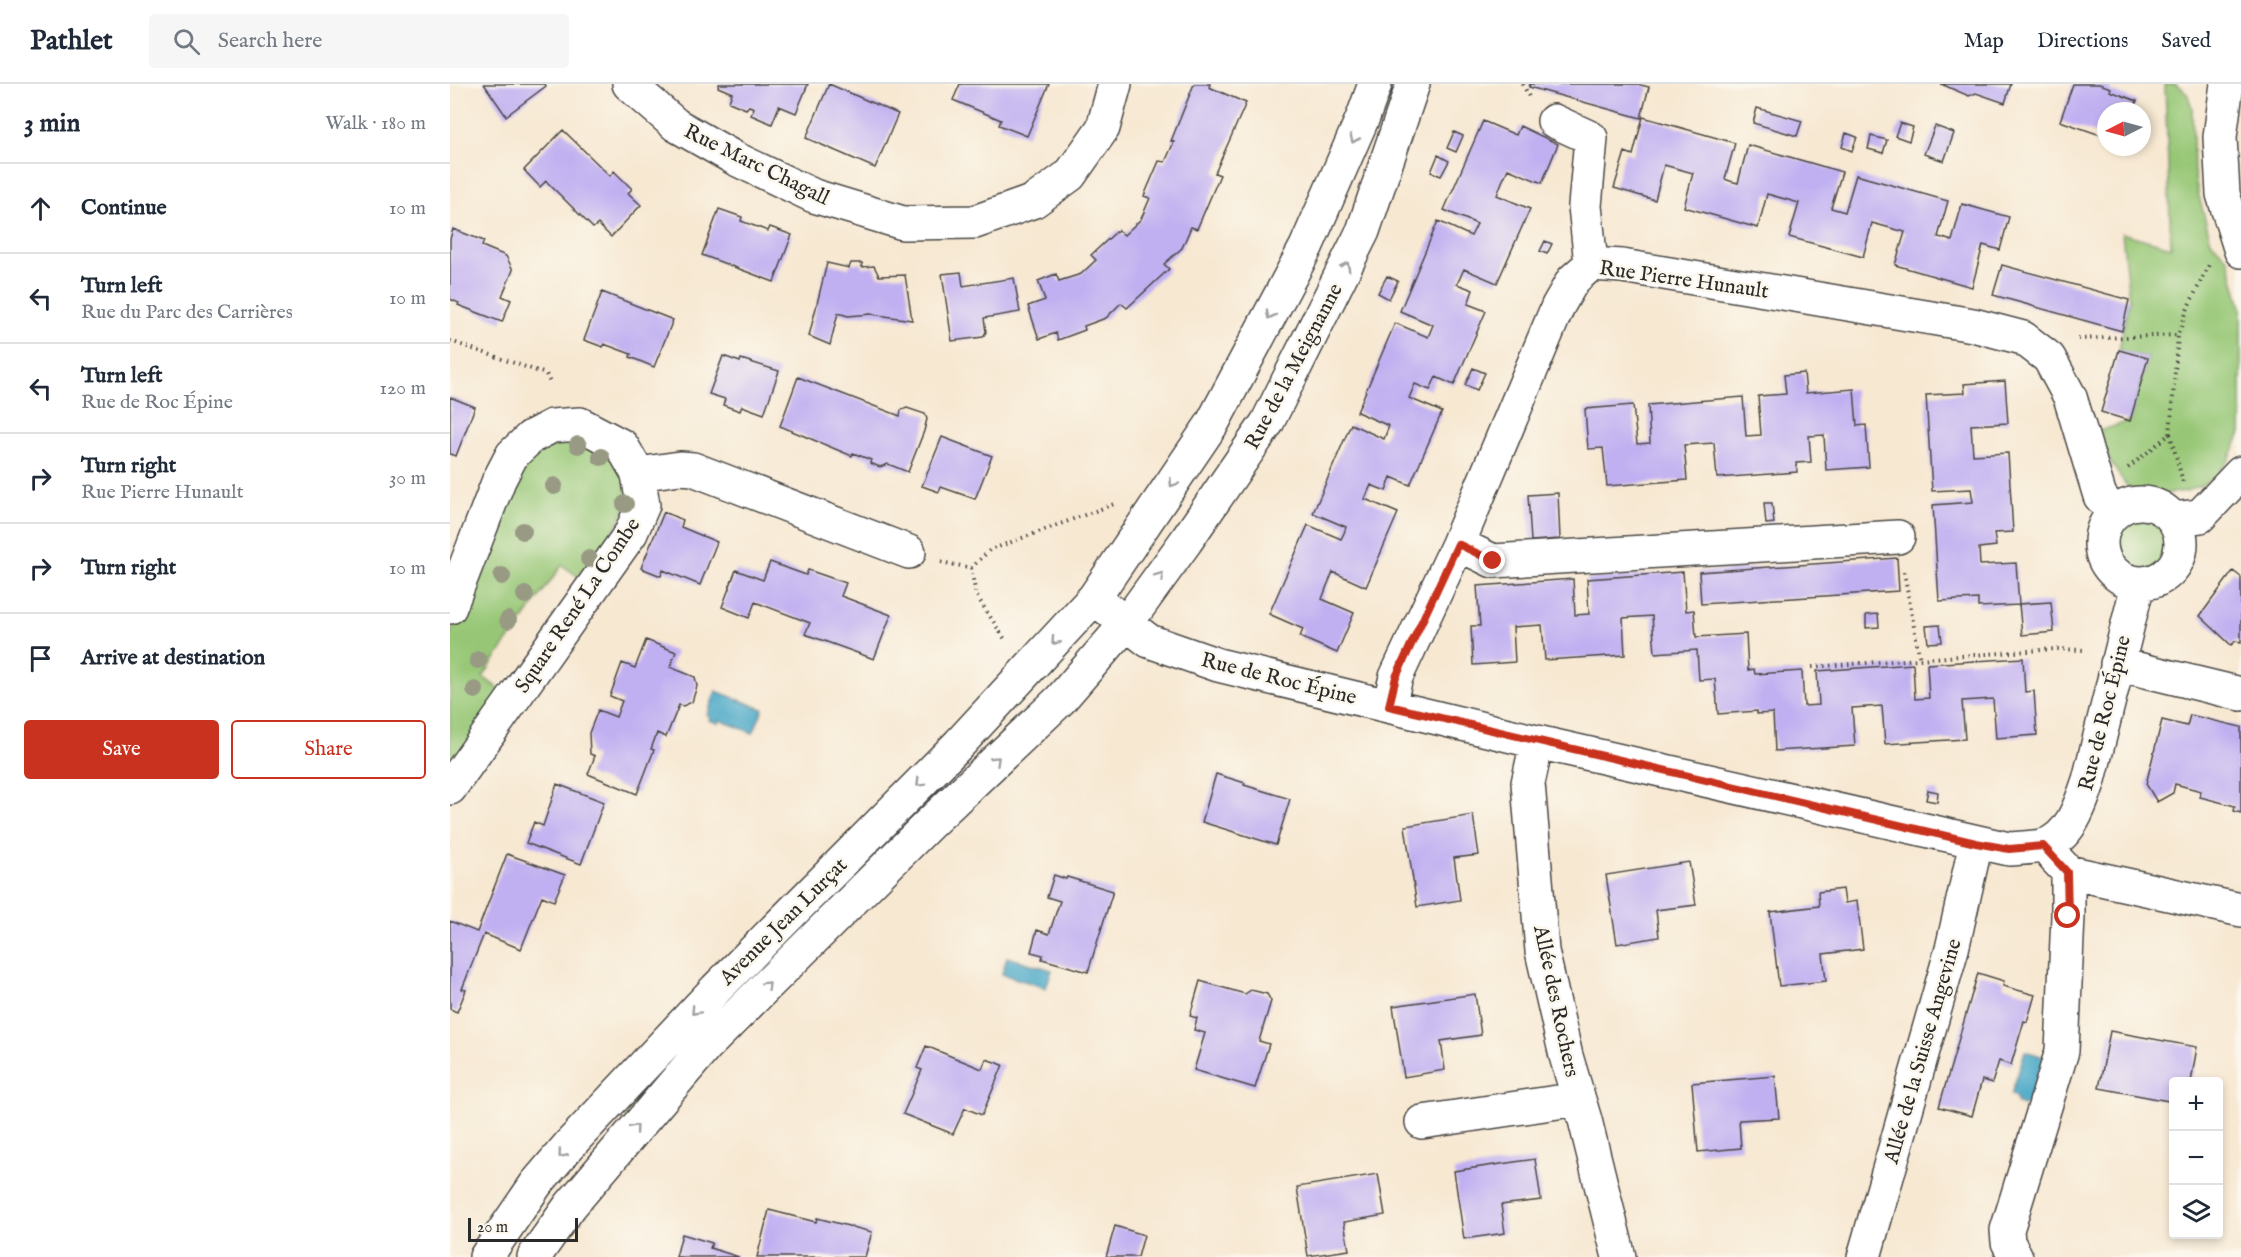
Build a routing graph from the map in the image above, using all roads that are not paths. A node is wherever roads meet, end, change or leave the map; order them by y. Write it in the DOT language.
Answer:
graph roads {
  1 [pos="629,84"];
  2 [pos="1115,84"];
  3 [pos="1374,84"];
  4 [pos="1413,84"];
  5 [pos="2227,84"];
  6 [pos="1554,121"];
  7 [pos="2241,251"];
  8 [pos="1591,264"];
  9 [pos="2241,473"];
  10 [pos="638,474"];
  11 [pos="2180,505"];
  12 [pos="2114,513"];
  13 [pos="1898,537"];
  14 [pos="1458,544"];
  15 [pos="909,552"];
  16 [pos="2138,584"];
  17 [pos="1094,598"];
  18 [pos="450,607"];
  19 [pos="1126,624"];
  20 [pos="2105,657"];
  21 [pos="2241,694"];
  22 [pos="1389,706"];
  23 [pos="1537,742"];
  24 [pos="450,788"];
  25 [pos="1976,843"];
  26 [pos="2043,846"];
  27 [pos="2067,872"];
  28 [pos="2241,910"];
  29 [pos="1578,1099"];
  30 [pos="1422,1122"];
  31 [pos="536,1184"];
  32 [pos="570,1206"];
  33 [pos="486,1257"];
  34 [pos="534,1257"];
  35 [pos="1619,1257"];
  36 [pos="1863,1257"];
  37 [pos="2016,1257"];
  1 -- 2 [label="street, Rue Marc Chagall"];
  3 -- 17 [label="street, Rue de la Meignanne, one-way"];
  19 -- 4 [label="street, Rue de la Meignanne, one-way"];
  5 -- 7 [label="street"];
  6 -- 8 [label="street"];
  8 -- 12 [label="street, Rue Pierre Hunault"];
  8 -- 14 [label="street, Rue Pierre Hunault"];
  9 -- 11 [label="street"];
  10 -- 15 [label="street"];
  10 -- 18 [label="street, Square René La Combe"];
  10 -- 24 [label="street, Square René La Combe"];
  11 -- 12 [label="street"];
  11 -- 16 [label="street"];
  12 -- 16 [label="street"];
  13 -- 14 [label="street"];
  14 -- 22 [label="street, Rue Pierre Hunault"];
  16 -- 20 [label="street, Rue de Roc Épine"];
  17 -- 19 [label="street, Rue de Roc Épine"];
  17 -- 31 [label="street, Avenue Jean Lurçat, one-way"];
  19 -- 22 [label="street, Rue de Roc Épine"];
  32 -- 19 [label="street, Avenue Jean Lurçat, one-way"];
  20 -- 21 [label="street"];
  20 -- 26 [label="street, Rue de Roc Épine"];
  22 -- 23 [label="street, Rue de Roc Épine"];
  23 -- 25 [label="street, Rue de Roc Épine"];
  23 -- 29 [label="street, Allée des Rochers"];
  25 -- 26 [label="street, Rue de Roc Épine"];
  25 -- 36 [label="street, Allée de la Suisse Angevine"];
  26 -- 27 [label="street"];
  27 -- 28 [label="street"];
  27 -- 37 [label="street"];
  29 -- 30 [label="street"];
  29 -- 35 [label="street, Allée des Rochers"];
  31 -- 32 [label="street"];
  31 -- 33 [label="street, Avenue Jean Lurçat"];
  32 -- 34 [label="street, Avenue Jean Lurçat"];
}
